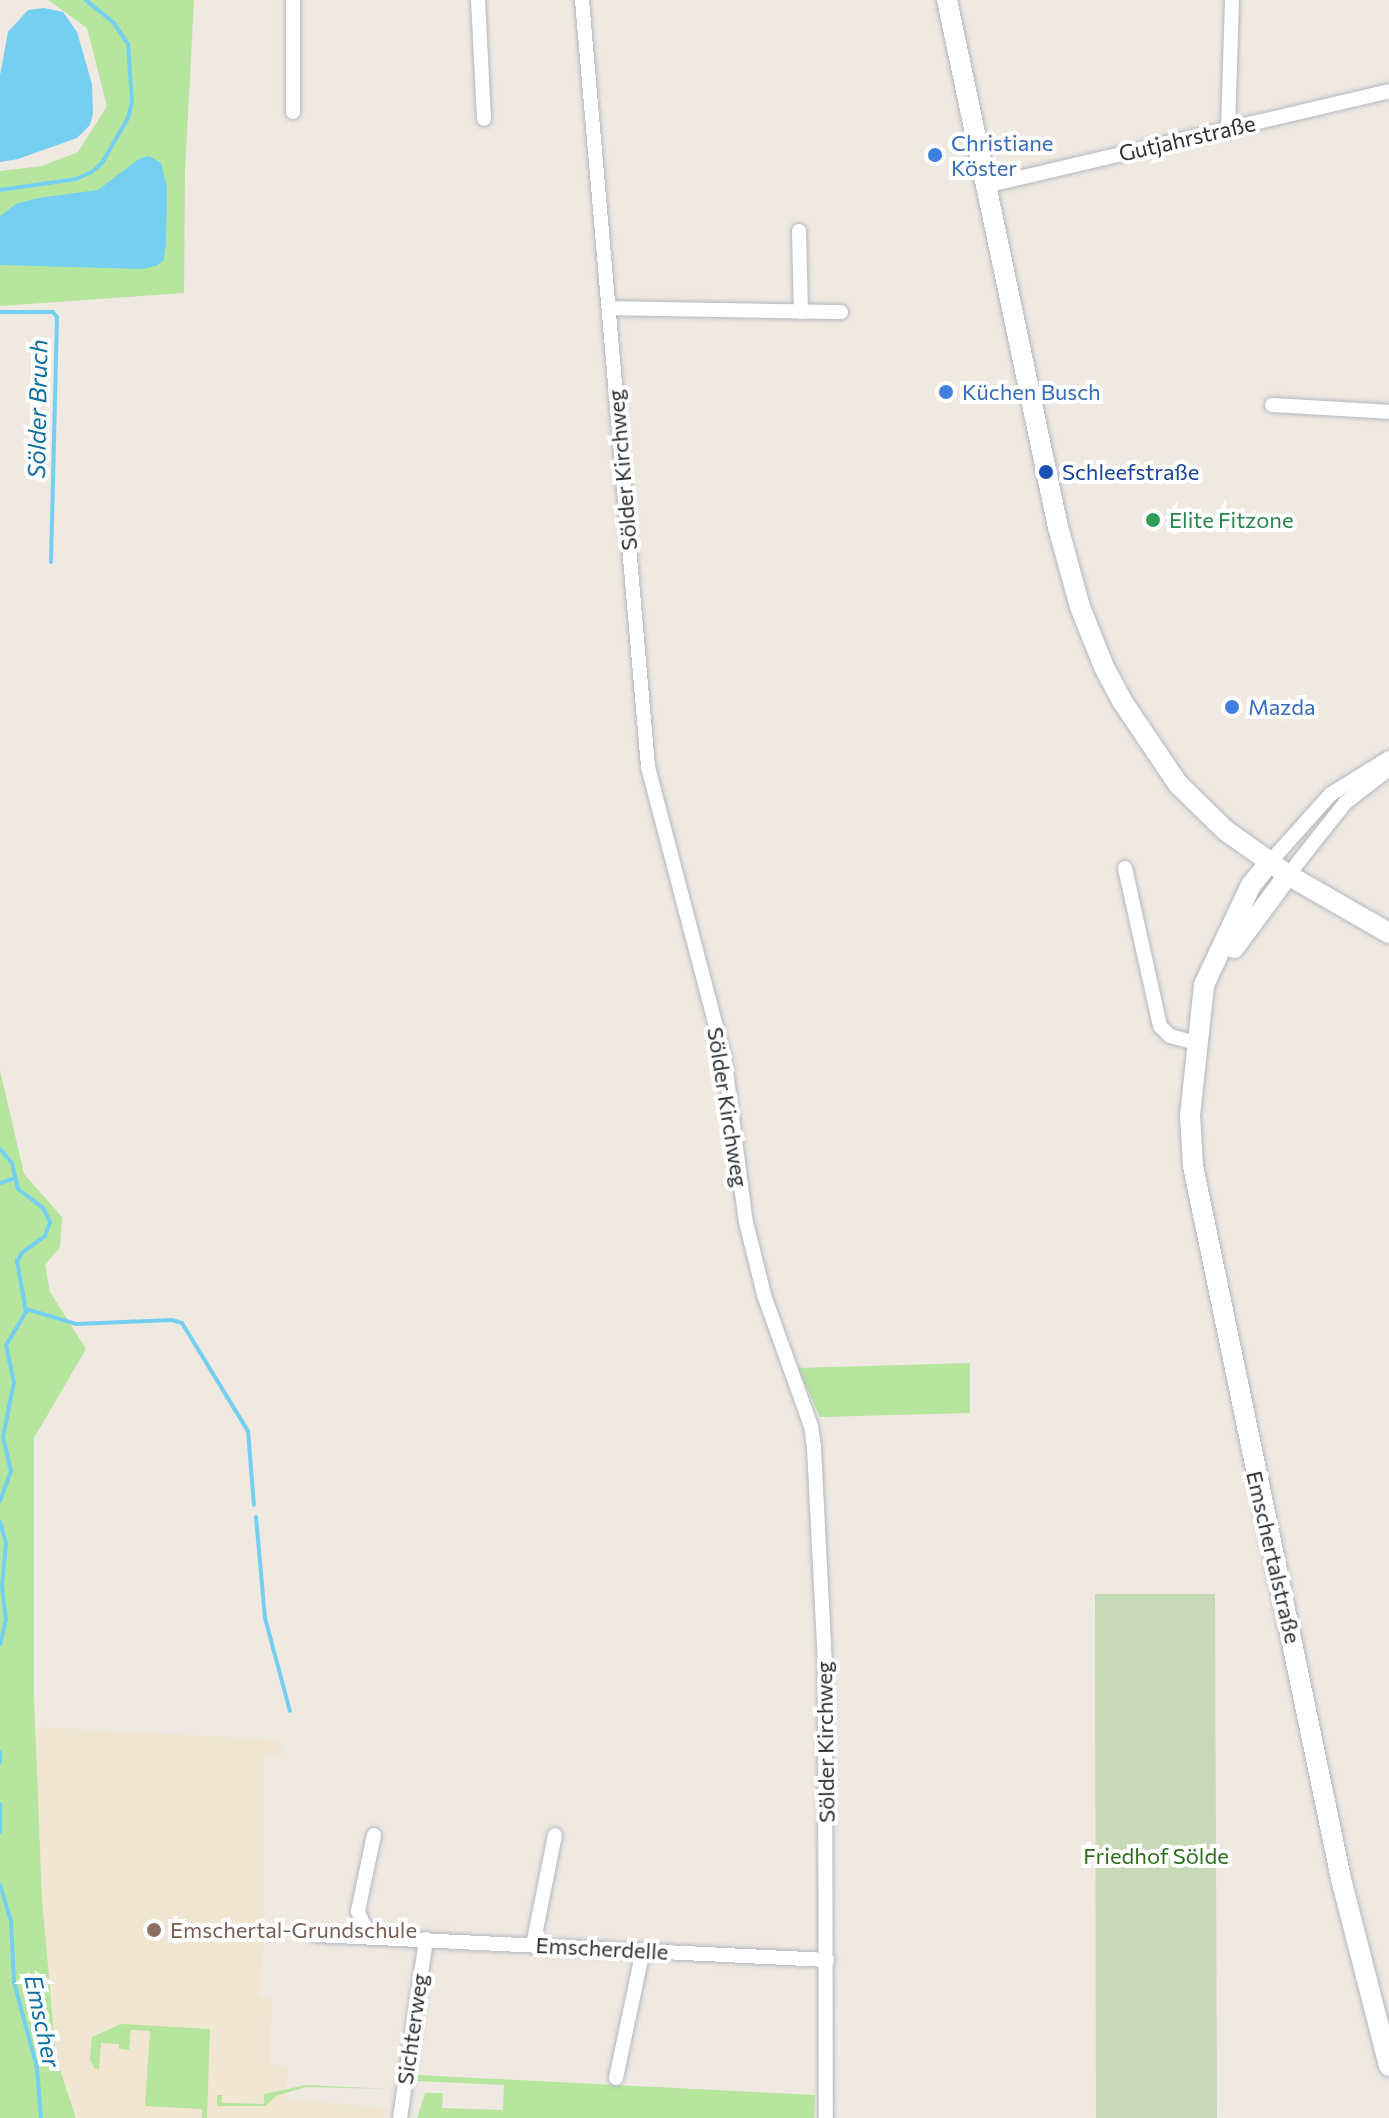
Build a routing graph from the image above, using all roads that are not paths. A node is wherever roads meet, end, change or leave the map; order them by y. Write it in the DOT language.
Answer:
graph roads {
  1 [pos="293,0"];
  2 [pos="478,0"];
  3 [pos="582,0"];
  4 [pos="947,0"];
  5 [pos="1232,0"];
  6 [pos="1389,91"];
  7 [pos="293,112"];
  8 [pos="484,119"];
  9 [pos="1228,128"];
  10 [pos="985,186"];
  11 [pos="799,231"];
  12 [pos="609,308"];
  13 [pos="801,312"];
  14 [pos="841,312"];
  15 [pos="1272,405"];
  16 [pos="1389,412"];
  17 [pos="1389,758"];
  18 [pos="1389,769"];
  19 [pos="1269,863"];
  20 [pos="1125,868"];
  21 [pos="1288,875"];
  22 [pos="1389,933"];
  23 [pos="1205,1005"];
  24 [pos="1196,1043"];
  25 [pos="374,1835"];
  26 [pos="555,1835"];
  27 [pos="316,1935"];
  28 [pos="376,1937"];
  29 [pos="426,1939"];
  30 [pos="533,1945"];
  31 [pos="643,1950"];
  32 [pos="827,1960"];
  33 [pos="1389,2066"];
  34 [pos="616,2078"];
  35 [pos="400,2118"];
  36 [pos="826,2118"];
  1 -- 7 [label="street"];
  2 -- 8 [label="street"];
  3 -- 12 [label="street, Sölder Kirchweg"];
  4 -- 10 [label="main road"];
  5 -- 9 [label="street"];
  6 -- 9 [label="street, Gutjahrstraße"];
  9 -- 10 [label="street, Gutjahrstraße"];
  10 -- 19 [label="main road"];
  11 -- 13 [label="street"];
  12 -- 13 [label="street"];
  12 -- 32 [label="street, Sölder Kirchweg"];
  13 -- 14 [label="street"];
  15 -- 16 [label="street"];
  17 -- 19 [label="street"];
  18 -- 21 [label="street"];
  19 -- 21 [label="main road"];
  19 -- 23 [label="main road, Emschertalstraße"];
  20 -- 24 [label="street"];
  21 -- 22 [label="main road"];
  21 -- 23 [label="main road"];
  23 -- 24 [label="main road, Emschertalstraße"];
  24 -- 33 [label="main road, Emschertalstraße"];
  25 -- 28 [label="street"];
  26 -- 30 [label="street"];
  27 -- 28 [label="street, Emscherdelle"];
  28 -- 29 [label="street, Emscherdelle"];
  29 -- 30 [label="street, Emscherdelle"];
  29 -- 35 [label="street, Sichterweg"];
  30 -- 31 [label="street, Emscherdelle"];
  31 -- 32 [label="street, Emscherdelle"];
  31 -- 34 [label="street"];
  32 -- 36 [label="street, Sölder Kirchweg"];
}
